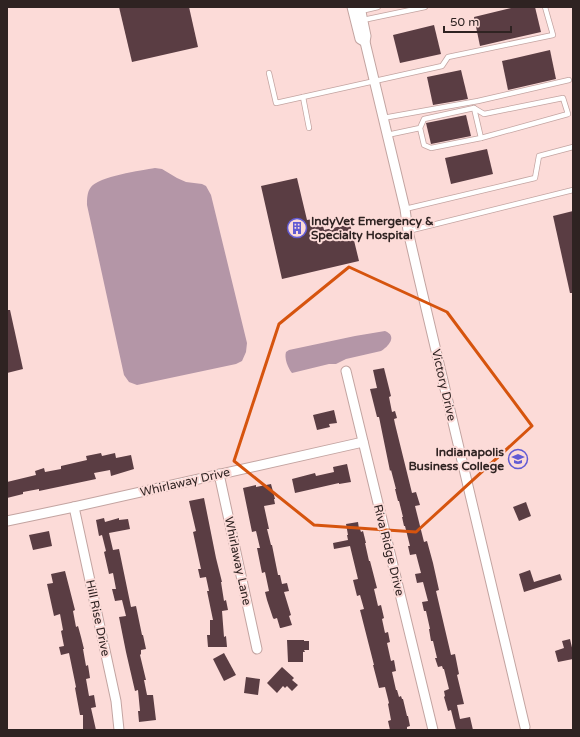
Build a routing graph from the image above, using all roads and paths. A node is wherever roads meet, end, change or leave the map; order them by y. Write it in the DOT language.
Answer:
graph roads {
  1 [pos="352,7"];
  2 [pos="378,7"];
  3 [pos="425,7"];
  4 [pos="545,7"];
  5 [pos="361,13"];
  6 [pos="365,42"];
  7 [pos="268,73"];
  8 [pos="568,80"];
  9 [pos="375,81"];
  10 [pos="303,97"];
  11 [pos="474,108"];
  12 [pos="383,118"];
  13 [pos="309,128"];
  14 [pos="420,128"];
  15 [pos="388,135"];
  16 [pos="481,138"];
  17 [pos="573,148"];
  18 [pos="573,190"];
  19 [pos="405,209"];
  20 [pos="408,231"];
  21 [pos="346,370"];
  22 [pos="363,442"];
  23 [pos="219,474"];
  24 [pos="74,507"];
  25 [pos="7,521"];
  26 [pos="257,648"];
  27 [pos="525,727"];
  28 [pos="119,730"];
  29 [pos="433,730"];
  1 -- 6 [label="street, Victory Drive"];
  2 -- 5 [label="lane"];
  3 -- 5 [label="lane"];
  4 -- 9 [label="lane"];
  5 -- 6 [label="street, Victory Drive"];
  6 -- 9 [label="street, Victory Drive"];
  7 -- 10 [label="lane"];
  8 -- 12 [label="lane"];
  9 -- 10 [label="lane"];
  9 -- 12 [label="street, Victory Drive"];
  10 -- 13 [label="lane"];
  11 -- 14 [label="lane"];
  11 -- 16 [label="lane"];
  11 -- 16 [label="lane"];
  12 -- 15 [label="street, Victory Drive"];
  14 -- 15 [label="lane"];
  14 -- 16 [label="lane"];
  15 -- 19 [label="street, Victory Drive"];
  17 -- 19 [label="lane"];
  18 -- 20 [label="lane"];
  19 -- 20 [label="street, Victory Drive"];
  20 -- 27 [label="street, Victory Drive"];
  21 -- 22 [label="street, Riva Ridge Drive"];
  22 -- 23 [label="street, Whirlaway Drive"];
  22 -- 29 [label="street, Riva Ridge Drive"];
  23 -- 24 [label="street, Whirlaway Drive"];
  23 -- 26 [label="street, Whirlaway Lane"];
  24 -- 25 [label="street, Whirlaway Drive"];
  24 -- 28 [label="street, Hill Rise Drive"];
}
